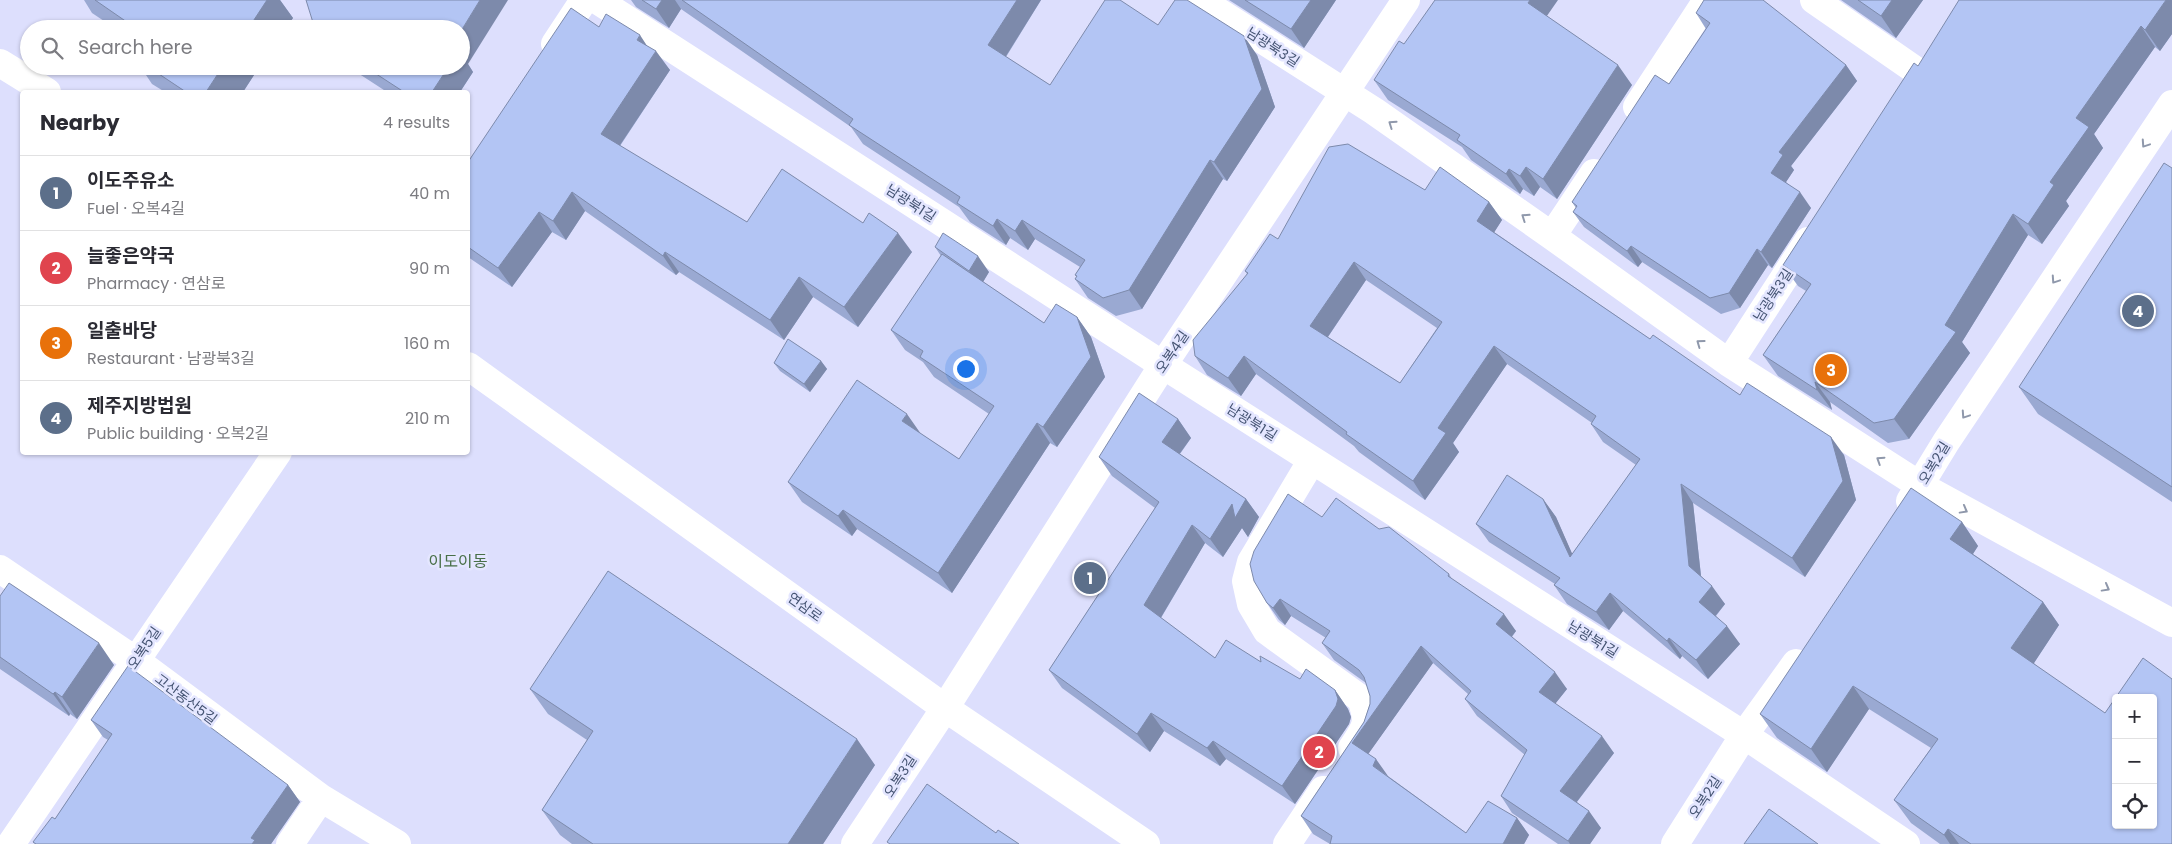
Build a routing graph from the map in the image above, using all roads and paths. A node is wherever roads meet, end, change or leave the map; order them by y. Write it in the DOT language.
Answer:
graph roads {
  1 [pos="584,0"];
  2 [pos="597,0"];
  3 [pos="1200,0"];
  4 [pos="1406,0"];
  5 [pos="1707,0"];
  6 [pos="1814,0"];
  7 [pos="1934,48"];
  8 [pos="0,63"];
  9 [pos="540,66"];
  10 [pos="1918,72"];
  11 [pos="44,90"];
  12 [pos="1345,93"];
  13 [pos="1902,96"];
  14 [pos="2172,104"];
  15 [pos="1622,130"];
  16 [pos="1606,155"];
  17 [pos="1821,222"];
  18 [pos="1552,236"];
  19 [pos="1729,364"];
  20 [pos="1163,365"];
  21 [pos="470,367"];
  22 [pos="276,455"];
  23 [pos="1312,460"];
  24 [pos="1921,486"];
  25 [pos="1898,518"];
  26 [pos="0,569"];
  27 [pos="2172,623"];
  28 [pos="1813,639"];
  29 [pos="135,660"];
  30 [pos="946,708"];
  31 [pos="1744,735"];
  32 [pos="321,798"];
  33 [pos="11,844"];
  34 [pos="290,844"];
  35 [pos="397,844"];
  36 [pos="856,844"];
  37 [pos="1146,844"];
  38 [pos="1287,844"];
  39 [pos="1675,844"];
  40 [pos="1906,844"];
  1 -- 9 [label="street"];
  2 -- 20 [label="street, 남광북1길"];
  3 -- 12 [label="street, 남광북3길"];
  4 -- 12 [label="street, 오복4길"];
  5 -- 15 [label="street"];
  6 -- 10 [label="street"];
  7 -- 10 [label="street"];
  8 -- 11 [label="street"];
  10 -- 13 [label="street"];
  18 -- 12 [label="street, 남광북3길, one-way"];
  12 -- 20 [label="street, 오복4길"];
  14 -- 24 [label="street, 오복2길, one-way"];
  16 -- 18 [label="street"];
  17 -- 19 [label="street, 남광북3길"];
  19 -- 18 [label="street, 남광북3길, one-way"];
  24 -- 19 [label="street, 남광북3길, one-way"];
  20 -- 23 [label="street, 남광북1길"];
  20 -- 30 [label="street, 오복4길"];
  21 -- 30 [label="street, 연삼로"];
  22 -- 29 [label="street, 오복5길"];
  23 -- 31 [label="street, 남광북1길"];
  23 -- 38 [label="street"];
  24 -- 25 [label="street, 오복2길"];
  24 -- 27 [label="street, 남광북3길, one-way"];
  26 -- 29 [label="street, 고산동산5길"];
  28 -- 31 [label="street, 오복2길"];
  29 -- 32 [label="street, 고산동산5길"];
  29 -- 33 [label="street, 오복5길"];
  30 -- 36 [label="street, 오복3길"];
  30 -- 37 [label="street, 연삼로"];
  31 -- 39 [label="street, 오복2길"];
  31 -- 40 [label="street, 남광북1길"];
  32 -- 34 [label="street"];
  32 -- 35 [label="street, 고산동산5길"];
}
